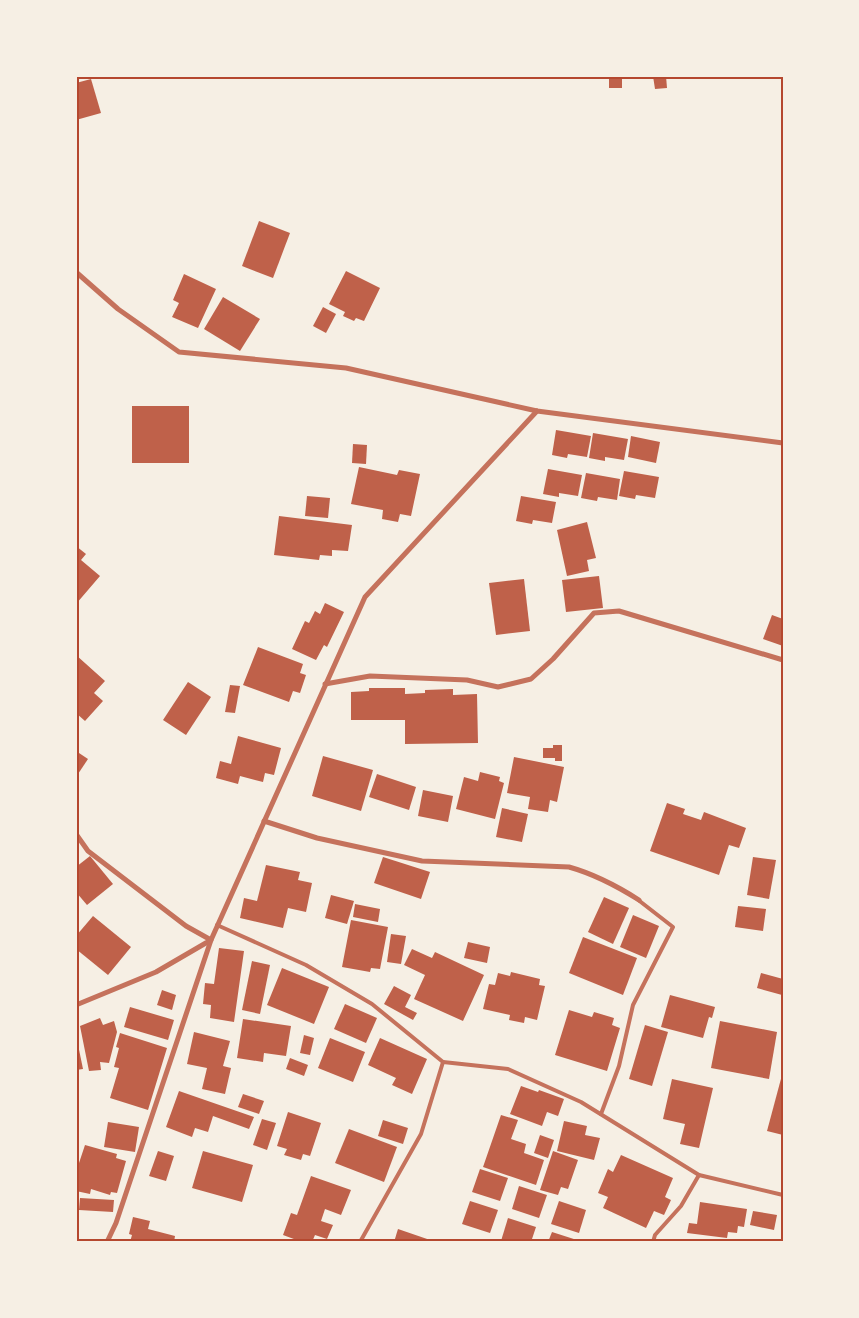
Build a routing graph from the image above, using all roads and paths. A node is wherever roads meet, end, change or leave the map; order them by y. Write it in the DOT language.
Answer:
graph roads {
  1 [pos="76,272"];
  2 [pos="538,410"];
  3 [pos="783,443"];
  4 [pos="783,660"];
  5 [pos="325,684"];
  6 [pos="264,821"];
  7 [pos="76,834"];
  8 [pos="636,898"];
  9 [pos="217,925"];
  10 [pos="211,940"];
  11 [pos="76,1005"];
  12 [pos="443,1062"];
  13 [pos="601,1114"];
  14 [pos="698,1175"];
  15 [pos="783,1194"];
  16 [pos="107,1242"];
  17 [pos="360,1242"];
  18 [pos="652,1242"];
  1 -- 2 [label="street"];
  2 -- 3 [label="street"];
  2 -- 5 [label="street"];
  4 -- 5 [label="street"];
  5 -- 6 [label="street"];
  6 -- 8 [label="street"];
  6 -- 9 [label="street"];
  7 -- 10 [label="street"];
  8 -- 13 [label="lane"];
  9 -- 10 [label="street"];
  9 -- 12 [label="lane"];
  10 -- 11 [label="street"];
  10 -- 16 [label="street"];
  12 -- 13 [label="lane"];
  12 -- 17 [label="lane"];
  13 -- 14 [label="lane"];
  14 -- 15 [label="lane"];
  14 -- 18 [label="lane"];
}
